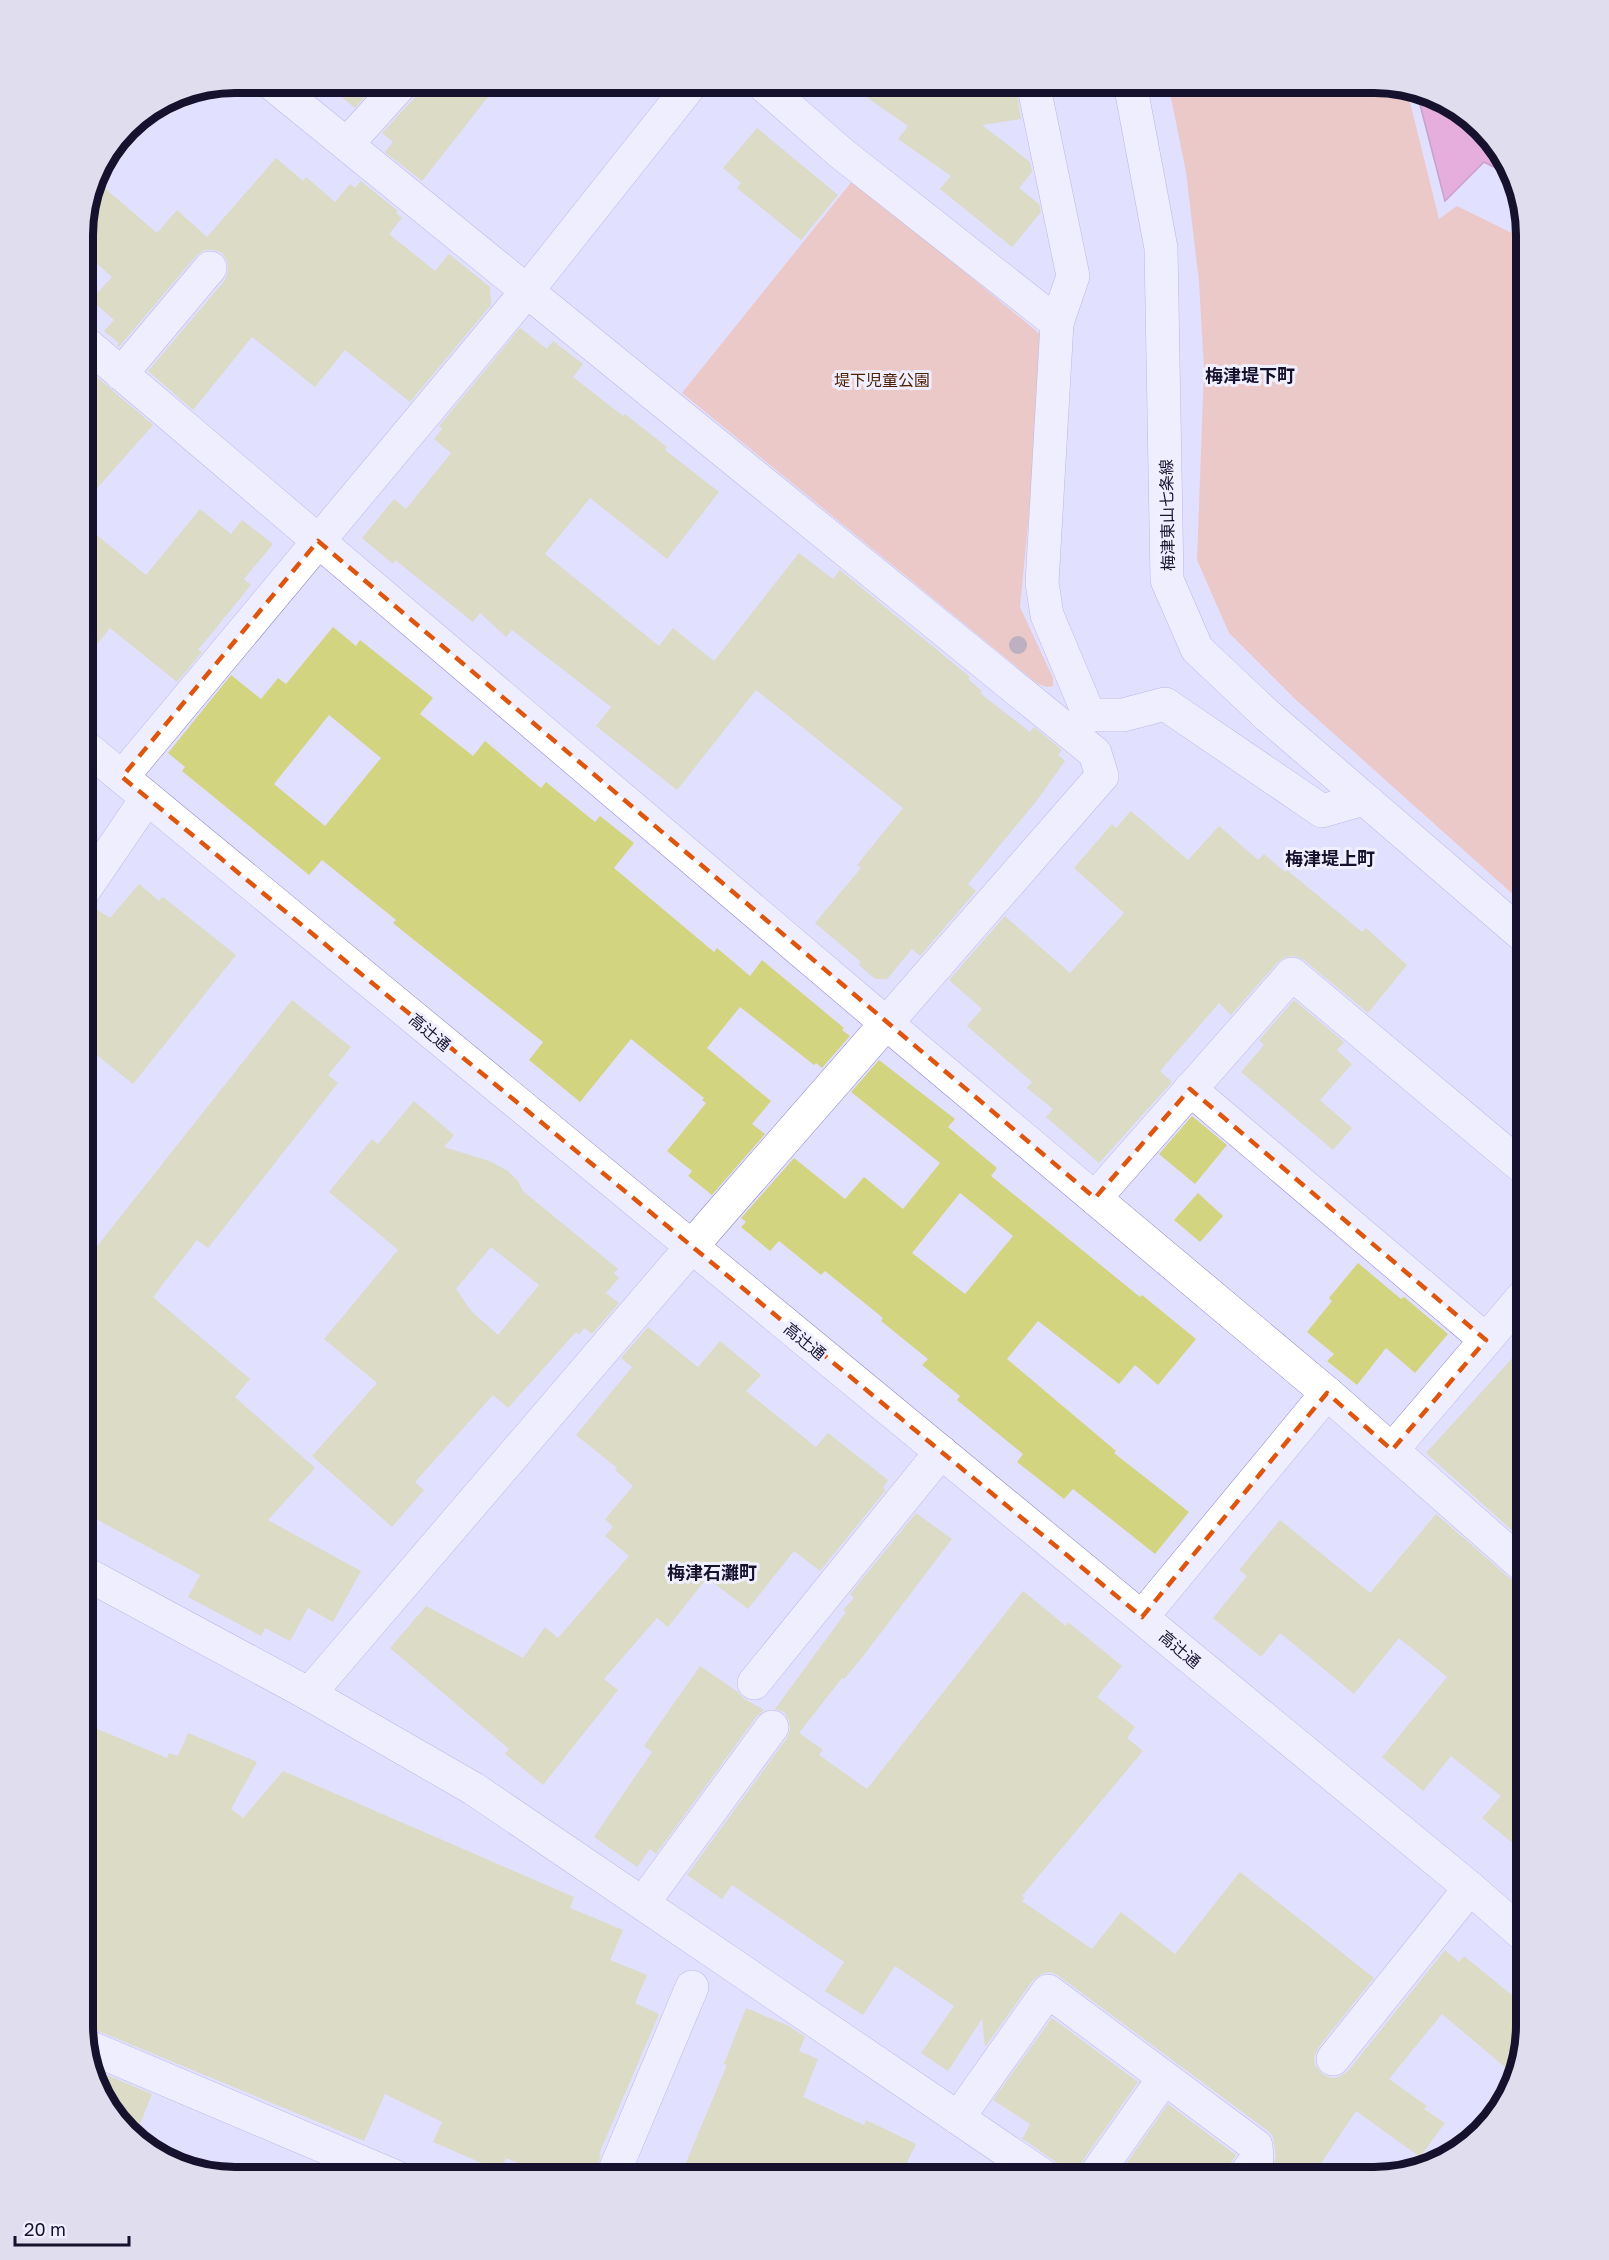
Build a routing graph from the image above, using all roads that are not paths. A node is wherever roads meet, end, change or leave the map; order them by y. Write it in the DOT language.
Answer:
graph roads {
  1 [pos="284,93"];
  2 [pos="392,93"];
  3 [pos="684,93"];
  4 [pos="772,93"];
  5 [pos="1035,93"];
  6 [pos="1132,93"];
  7 [pos="347,144"];
  8 [pos="210,268"];
  9 [pos="526,291"];
  10 [pos="1057,323"];
  11 [pos="93,350"];
  12 [pos="121,374"];
  13 [pos="318,541"];
  14 [pos="1080,724"];
  15 [pos="93,753"];
  16 [pos="122,777"];
  17 [pos="147,798"];
  18 [pos="1364,799"];
  19 [pos="93,877"];
  20 [pos="1516,929"];
  21 [pos="886,1023"];
  22 [pos="1190,1089"];
  23 [pos="1516,1161"];
  24 [pos="1095,1198"];
  25 [pos="691,1247"];
  26 [pos="1516,1306"];
  27 [pos="1486,1340"];
  28 [pos="1327,1393"];
  29 [pos="1392,1450"];
  30 [pos="941,1452"];
  31 [pos="1516,1558"];
  32 [pos="93,1577"];
  33 [pos="1142,1617"];
  34 [pos="754,1683"];
  35 [pos="309,1694"];
  36 [pos="772,1727"];
  37 [pos="1470,1888"];
  38 [pos="644,1903"];
  39 [pos="1516,1928"];
  40 [pos="692,1987"];
  41 [pos="95,2050"];
  42 [pos="1333,2059"];
  43 [pos="1164,2078"];
  44 [pos="958,2118"];
  45 [pos="372,2167"];
  46 [pos="616,2167"];
  47 [pos="1030,2167"];
  48 [pos="1101,2167"];
  49 [pos="1251,2167"];
  1 -- 7 [label="street"];
  2 -- 7 [label="street"];
  3 -- 9 [label="street"];
  4 -- 10 [label="street"];
  5 -- 10 [label="street"];
  6 -- 18 [label="street, 梅津東山七条線"];
  7 -- 9 [label="street"];
  8 -- 12 [label="street"];
  9 -- 13 [label="street"];
  9 -- 14 [label="street"];
  10 -- 14 [label="street"];
  11 -- 12 [label="street"];
  12 -- 13 [label="street"];
  13 -- 16 [label="street"];
  13 -- 21 [label="street"];
  14 -- 18 [label="street"];
  14 -- 21 [label="street"];
  15 -- 16 [label="street, 高辻通"];
  16 -- 17 [label="street, 高辻通"];
  17 -- 19 [label="street"];
  17 -- 25 [label="street, 高辻通"];
  18 -- 20 [label="street, 梅津東山七条線"];
  21 -- 24 [label="street"];
  21 -- 25 [label="street"];
  22 -- 23 [label="street"];
  22 -- 24 [label="street"];
  22 -- 27 [label="street"];
  24 -- 28 [label="street"];
  25 -- 30 [label="street, 高辻通"];
  25 -- 35 [label="street"];
  26 -- 27 [label="street"];
  27 -- 29 [label="street"];
  28 -- 29 [label="street"];
  28 -- 33 [label="street"];
  29 -- 31 [label="street"];
  30 -- 33 [label="street, 高辻通"];
  30 -- 34 [label="street"];
  32 -- 35 [label="street"];
  33 -- 37 [label="street, 高辻通"];
  35 -- 38 [label="street"];
  36 -- 38 [label="street"];
  37 -- 39 [label="street, 高辻通"];
  37 -- 42 [label="street"];
  38 -- 44 [label="street"];
  40 -- 46 [label="street"];
  41 -- 45 [label="street"];
  43 -- 44 [label="street"];
  43 -- 48 [label="street"];
  43 -- 49 [label="street"];
  44 -- 47 [label="street"];
}
